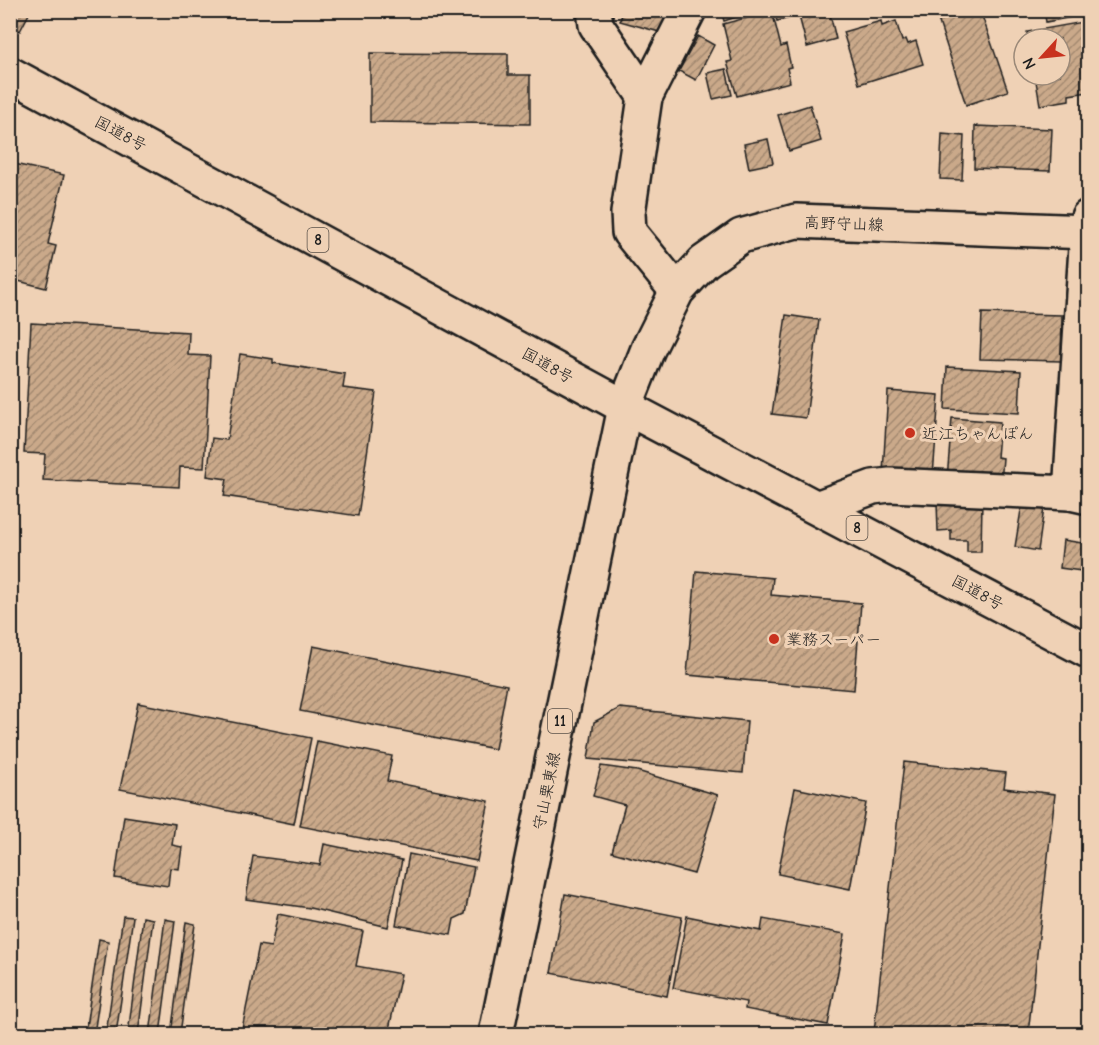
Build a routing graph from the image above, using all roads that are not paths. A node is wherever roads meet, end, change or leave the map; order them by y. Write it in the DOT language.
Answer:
graph roads {
  1 [pos="594,10"];
  2 [pos="689,10"];
  3 [pos="10,74"];
  4 [pos="645,97"];
  5 [pos="1089,217"];
  6 [pos="1088,232"];
  7 [pos="677,291"];
  8 [pos="625,407"];
  9 [pos="1079,495"];
  10 [pos="819,507"];
  11 [pos="1089,651"];
  12 [pos="496,1035"];
  1 -- 4 [label="main road"];
  2 -- 4 [label="main road"];
  3 -- 8 [label="main road, 国道8号 / 8"];
  4 -- 7 [label="main road"];
  5 -- 6 [label="main road"];
  6 -- 7 [label="main road, 高野守山線"];
  6 -- 9 [label="main road"];
  7 -- 8 [label="main road, 高野守山線"];
  8 -- 10 [label="main road, 国道8号 / 8"];
  8 -- 12 [label="main road, 守山栗東線 / 11"];
  9 -- 10 [label="main road"];
  10 -- 11 [label="main road, 国道8号 / 8"];
}
